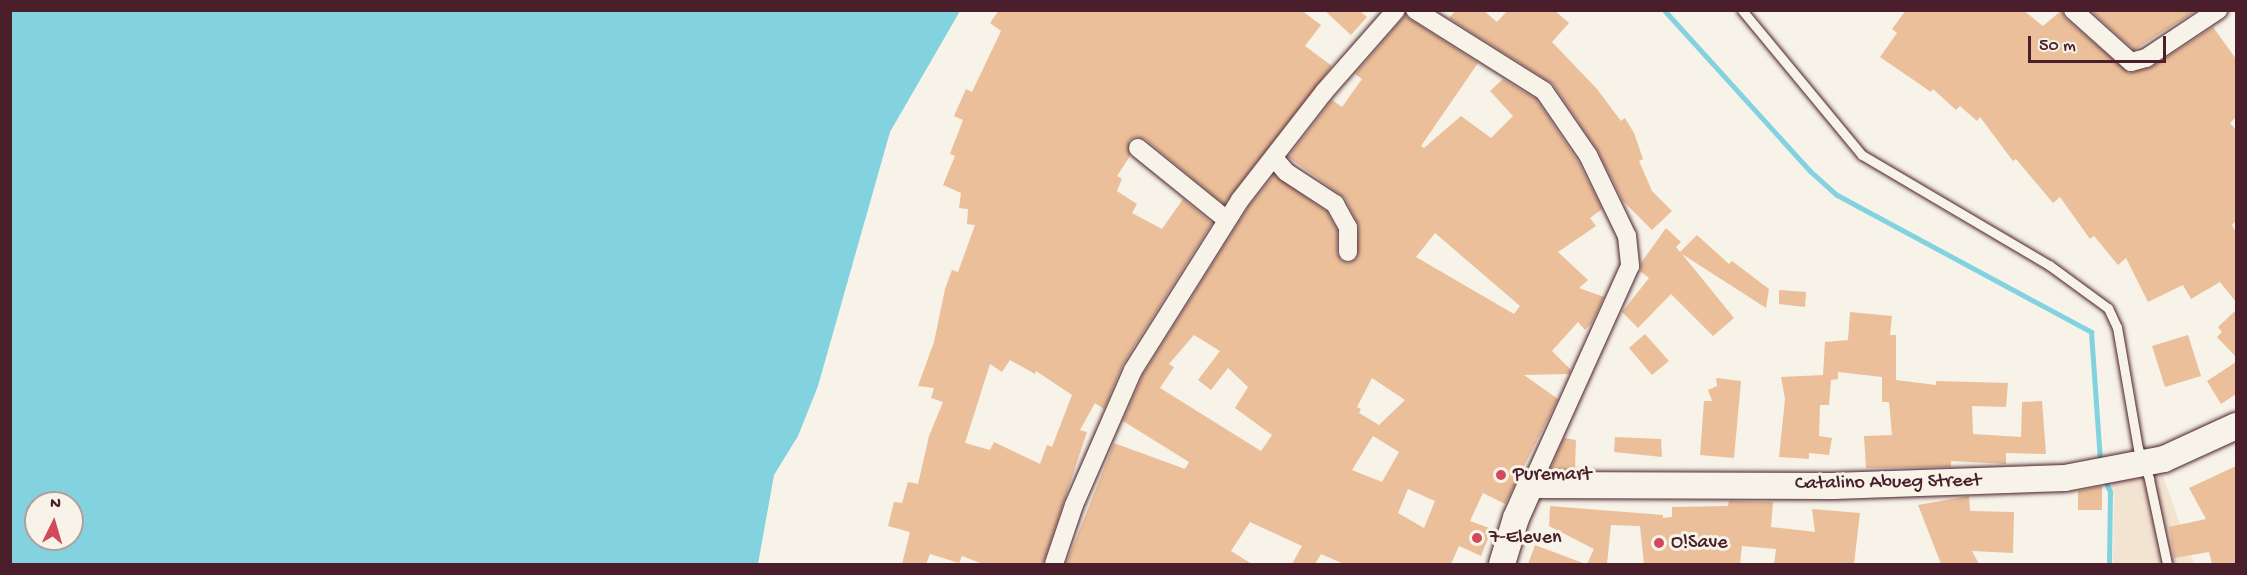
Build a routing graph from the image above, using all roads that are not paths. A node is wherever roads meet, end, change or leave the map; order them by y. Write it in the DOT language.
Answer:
graph roads {
  1 [pos="1396,10"];
  2 [pos="1415,10"];
  3 [pos="1742,10"];
  4 [pos="2073,10"];
  5 [pos="2218,10"];
  6 [pos="1138,148"];
  7 [pos="1274,158"];
  8 [pos="1227,220"];
  9 [pos="1348,252"];
  10 [pos="2236,426"];
  11 [pos="2144,465"];
  12 [pos="1531,485"];
  13 [pos="1054,564"];
  14 [pos="1502,564"];
  15 [pos="2167,564"];
  1 -- 7 [label="street"];
  2 -- 12 [label="street"];
  3 -- 11 [label="lane"];
  4 -- 5 [label="street"];
  6 -- 8 [label="street"];
  7 -- 8 [label="street"];
  7 -- 9 [label="street"];
  8 -- 13 [label="street"];
  10 -- 11 [label="street, Catalino Abueg Street"];
  11 -- 12 [label="street, Catalino Abueg Street"];
  11 -- 15 [label="lane"];
  12 -- 14 [label="street"];
}
